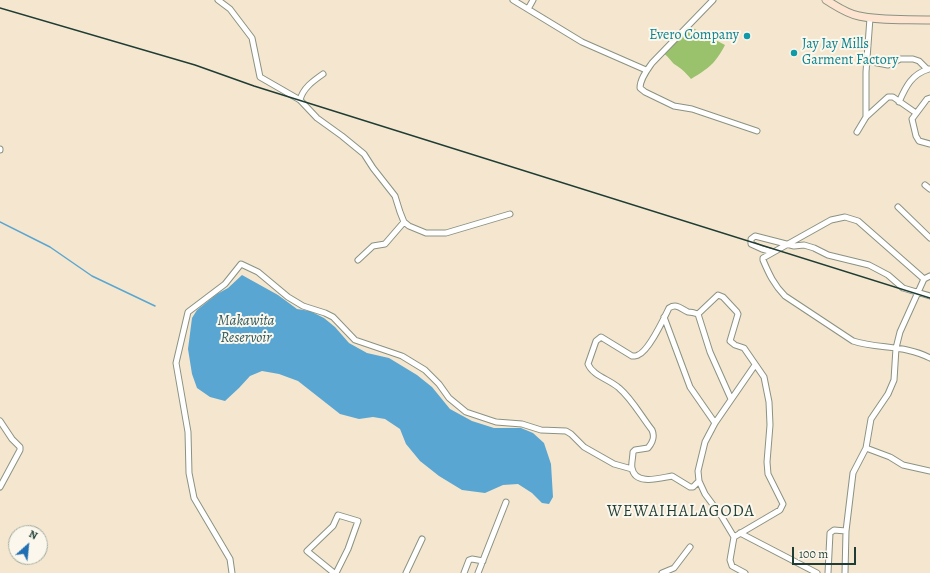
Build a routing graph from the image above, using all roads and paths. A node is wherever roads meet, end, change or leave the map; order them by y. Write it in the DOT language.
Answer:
graph roads {
  1 [pos="218,0"];
  2 [pos="513,0"];
  3 [pos="533,0"];
  4 [pos="713,0"];
  5 [pos="828,0"];
  6 [pos="528,9"];
  7 [pos="870,18"];
  8 [pos="930,20"];
  9 [pos="867,61"];
  10 [pos="929,69"];
  11 [pos="646,70"];
  12 [pos="323,74"];
  13 [pos="930,98"];
  14 [pos="300,100"];
  15 [pos="899,102"];
  16 [pos="916,113"];
  17 [pos="866,117"];
  18 [pos="757,131"];
  19 [pos="857,132"];
  20 [pos="930,144"];
  21 [pos="925,185"];
  22 [pos="930,189"];
  23 [pos="898,207"];
  24 [pos="510,214"];
  25 [pos="404,222"];
  26 [pos="930,238"];
  27 [pos="786,245"];
  28 [pos="773,252"];
  29 [pos="358,260"];
  30 [pos="930,276"];
  31 [pos="924,279"];
  32 [pos="918,293"];
  33 [pos="930,296"];
  34 [pos="698,314"];
  35 [pos="664,317"];
  36 [pos="896,348"];
  37 [pos="930,358"];
  38 [pos="755,365"];
  39 [pos="731,399"];
  40 [pos="0,421"];
  41 [pos="715,423"];
  42 [pos="866,448"];
  43 [pos="632,469"];
  44 [pos="930,472"];
  45 [pos="699,481"];
  46 [pos="0,487"];
  47 [pos="506,502"];
  48 [pos="846,531"];
  49 [pos="740,533"];
  50 [pos="734,537"];
  51 [pos="422,539"];
  52 [pos="690,547"];
  53 [pos="483,562"];
  54 [pos="232,573"];
  55 [pos="335,573"];
  56 [pos="406,573"];
  57 [pos="464,573"];
  58 [pos="478,573"];
  59 [pos="662,573"];
  60 [pos="745,573"];
  61 [pos="816,573"];
  62 [pos="828,573"];
  63 [pos="845,573"];
  1 -- 14 [label="street"];
  2 -- 6 [label="street"];
  3 -- 6 [label="street"];
  4 -- 11 [label="street"];
  5 -- 7 [label="main road"];
  6 -- 11 [label="street"];
  7 -- 8 [label="main road"];
  7 -- 9 [label="street"];
  9 -- 10 [label="street"];
  9 -- 17 [label="street"];
  10 -- 15 [label="street"];
  11 -- 18 [label="street"];
  12 -- 14 [label="street"];
  13 -- 16 [label="street"];
  14 -- 25 [label="street"];
  15 -- 16 [label="street"];
  15 -- 17 [label="street"];
  16 -- 20 [label="street"];
  17 -- 19 [label="street"];
  21 -- 22 [label="street"];
  23 -- 26 [label="street"];
  24 -- 25 [label="street"];
  25 -- 29 [label="street"];
  27 -- 28 [label="street"];
  27 -- 28 [label="street"];
  27 -- 31 [label="street"];
  27 -- 32 [label="street"];
  28 -- 36 [label="street"];
  30 -- 31 [label="street"];
  31 -- 32 [label="street"];
  32 -- 33 [label="street"];
  32 -- 36 [label="street"];
  34 -- 35 [label="street"];
  34 -- 38 [label="street"];
  34 -- 39 [label="street"];
  35 -- 41 [label="street"];
  35 -- 43 [label="street"];
  36 -- 37 [label="street"];
  36 -- 42 [label="street"];
  38 -- 39 [label="street"];
  38 -- 49 [label="street"];
  39 -- 41 [label="street"];
  40 -- 46 [label="street"];
  41 -- 45 [label="street"];
  42 -- 44 [label="street"];
  42 -- 48 [label="street"];
  43 -- 45 [label="street"];
  43 -- 54 [label="street"];
  45 -- 50 [label="street"];
  47 -- 53 [label="street"];
  48 -- 62 [label="street"];
  48 -- 63 [label="street"];
  49 -- 50 [label="street"];
  49 -- 61 [label="street"];
  50 -- 60 [label="street"];
  51 -- 56 [label="street"];
  52 -- 59 [label="street"];
  53 -- 57 [label="street"];
  53 -- 58 [label="street"];
  55 -- 55 [label="street"];
}
